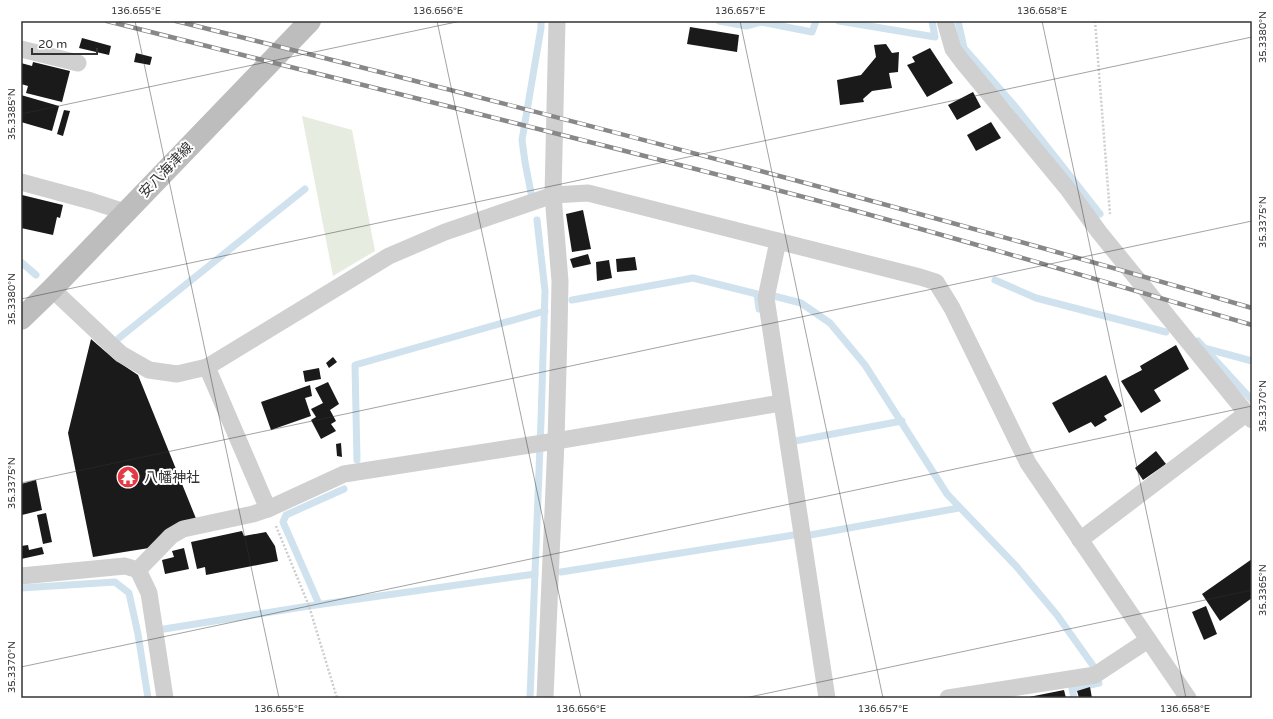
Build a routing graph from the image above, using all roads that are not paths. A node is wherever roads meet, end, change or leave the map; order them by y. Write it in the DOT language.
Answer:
graph roads {
  1 [pos="310,21"];
  2 [pos="557,21"];
  3 [pos="945,21"];
  4 [pos="21,48"];
  5 [pos="78,63"];
  6 [pos="21,182"];
  7 [pos="553,194"];
  8 [pos="125,212"];
  9 [pos="778,241"];
  10 [pos="52,289"];
  11 [pos="21,319"];
  12 [pos="207,367"];
  13 [pos="781,403"];
  14 [pos="1249,416"];
  15 [pos="556,441"];
  16 [pos="268,509"];
  17 [pos="1080,540"];
  18 [pos="138,570"];
  19 [pos="21,576"];
  20 [pos="1148,640"];
  21 [pos="165,698"];
  22 [pos="545,698"];
  23 [pos="827,698"];
  24 [pos="948,698"];
  25 [pos="1188,698"];
  1 -- 8 [label="main road, 安八海津線"];
  2 -- 7 [label="street"];
  3 -- 14 [label="street"];
  4 -- 5 [label="street"];
  6 -- 8 [label="street"];
  7 -- 9 [label="street"];
  7 -- 12 [label="street"];
  7 -- 15 [label="street"];
  8 -- 10 [label="main road, 安八海津線"];
  9 -- 13 [label="street"];
  9 -- 17 [label="street"];
  10 -- 11 [label="main road, 安八海津線"];
  10 -- 12 [label="street"];
  12 -- 16 [label="street"];
  13 -- 15 [label="street"];
  13 -- 23 [label="street"];
  14 -- 17 [label="street"];
  15 -- 16 [label="street"];
  15 -- 22 [label="street"];
  16 -- 18 [label="street"];
  17 -- 20 [label="street"];
  18 -- 19 [label="street"];
  18 -- 21 [label="street"];
  20 -- 24 [label="street"];
  20 -- 25 [label="street"];
}
